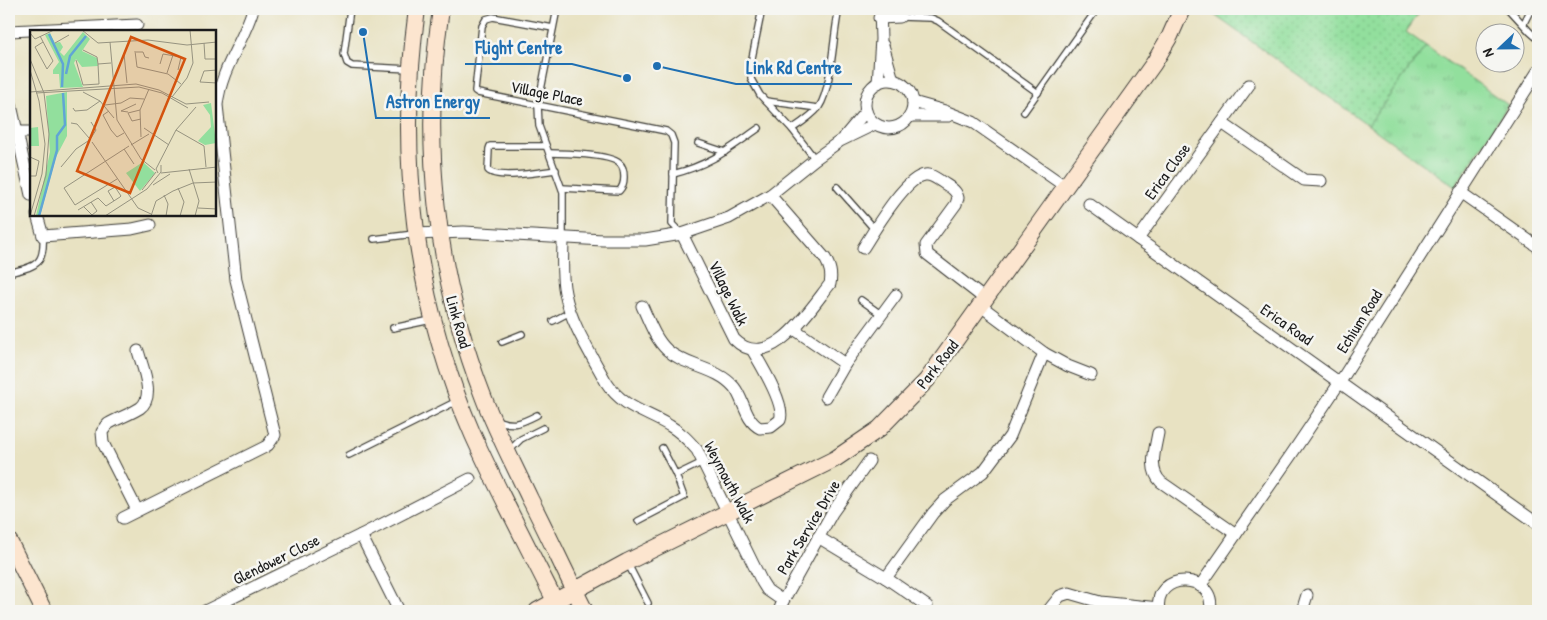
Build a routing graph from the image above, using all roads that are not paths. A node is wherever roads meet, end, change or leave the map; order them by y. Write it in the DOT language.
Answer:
graph roads {
  1 [pos="253,9"];
  2 [pos="350,9"];
  3 [pos="417,9"];
  4 [pos="441,9"];
  5 [pos="557,9"];
  6 [pos="762,9"];
  7 [pos="839,9"];
  8 [pos="1097,9"];
  9 [pos="1182,9"];
  10 [pos="1509,9"];
  11 [pos="1531,9"];
  12 [pos="879,13"];
  13 [pos="900,18"];
  14 [pos="1523,22"];
  15 [pos="1524,23"];
  16 [pos="137,25"];
  17 [pos="554,28"];
  18 [pos="30,30"];
  19 [pos="30,30"];
  20 [pos="9,31"];
  21 [pos="881,39"];
  22 [pos="1538,39"];
  23 [pos="410,70"];
  24 [pos="1538,70"];
  25 [pos="893,80"];
  26 [pos="878,83"];
  27 [pos="1249,85"];
  28 [pos="1038,93"];
  29 [pos="9,96"];
  30 [pos="766,101"];
  31 [pos="913,102"];
  32 [pos="538,105"];
  33 [pos="818,108"];
  34 [pos="866,111"];
  35 [pos="1024,112"];
  36 [pos="910,116"];
  37 [pos="953,116"];
  38 [pos="1222,122"];
  39 [pos="217,123"];
  40 [pos="876,124"];
  41 [pos="759,128"];
  42 [pos="792,129"];
  43 [pos="16,132"];
  44 [pos="30,132"];
  45 [pos="840,141"];
  46 [pos="698,143"];
  47 [pos="546,146"];
  48 [pos="725,152"];
  49 [pos="549,153"];
  50 [pos="814,159"];
  51 [pos="556,170"];
  52 [pos="673,174"];
  53 [pos="1322,181"];
  54 [pos="837,187"];
  55 [pos="1066,187"];
  56 [pos="562,188"];
  57 [pos="30,191"];
  58 [pos="1460,192"];
  59 [pos="770,195"];
  60 [pos="1089,204"];
  61 [pos="37,216"];
  62 [pos="150,225"];
  63 [pos="875,230"];
  64 [pos="439,232"];
  65 [pos="416,234"];
  66 [pos="682,234"];
  67 [pos="43,236"];
  68 [pos="563,238"];
  69 [pos="374,239"];
  70 [pos="1138,239"];
  71 [pos="862,248"];
  72 [pos="1538,248"];
  73 [pos="9,273"];
  74 [pos="896,295"];
  75 [pos="861,300"];
  76 [pos="983,302"];
  77 [pos="642,306"];
  78 [pos="570,312"];
  79 [pos="882,315"];
  80 [pos="433,319"];
  81 [pos="553,321"];
  82 [pos="393,328"];
  83 [pos="794,329"];
  84 [pos="522,334"];
  85 [pos="502,342"];
  86 [pos="754,350"];
  87 [pos="138,352"];
  88 [pos="1044,353"];
  89 [pos="845,364"];
  90 [pos="1092,375"];
  91 [pos="1340,382"];
  92 [pos="826,397"];
  93 [pos="459,400"];
  94 [pos="537,415"];
  95 [pos="492,418"];
  96 [pos="543,428"];
  97 [pos="1158,433"];
  98 [pos="662,448"];
  99 [pos="508,452"];
  100 [pos="349,455"];
  101 [pos="869,461"];
  102 [pos="703,462"];
  103 [pos="676,475"];
  104 [pos="470,479"];
  105 [pos="136,510"];
  106 [pos="728,512"];
  107 [pos="123,518"];
  108 [pos="638,521"];
  109 [pos="1538,524"];
  110 [pos="1236,534"];
  111 [pos="360,535"];
  112 [pos="818,537"];
  113 [pos="9,541"];
  114 [pos="627,562"];
  115 [pos="886,578"];
  116 [pos="1200,586"];
  117 [pos="575,590"];
  118 [pos="1307,595"];
  119 [pos="648,603"];
  120 [pos="557,606"];
  121 [pos="781,606"];
  122 [pos="927,606"];
  123 [pos="1159,610"];
  124 [pos="44,611"];
  125 [pos="205,611"];
  126 [pos="399,611"];
  127 [pos="537,611"];
  128 [pos="585,611"];
  129 [pos="1048,611"];
  130 [pos="1210,611"];
  131 [pos="1302,611"];
  1 -- 39 [label="street"];
  2 -- 23 [label="lane"];
  3 -- 23 [label="street, Link Road"];
  4 -- 64 [label="street, Link Road"];
  5 -- 17 [label="lane"];
  6 -- 30 [label="lane"];
  7 -- 33 [label="lane"];
  8 -- 28 [label="lane"];
  9 -- 55 [label="street, Park Road"];
  10 -- 14 [label="lane"];
  11 -- 15 [label="lane"];
  12 -- 13 [label="street"];
  12 -- 21 [label="street"];
  13 -- 28 [label="lane"];
  15 -- 22 [label="lane"];
  16 -- 19 [label="street"];
  17 -- 32 [label="lane"];
  17 -- 32 [label="lane, Village Place"];
  18 -- 20 [label="street"];
  21 -- 25 [label="street"];
  21 -- 26 [label="street"];
  23 -- 65 [label="street, Link Road"];
  24 -- 58 [label="street, Echium Road"];
  25 -- 26 [label="street"];
  25 -- 31 [label="street"];
  26 -- 34 [label="street"];
  27 -- 38 [label="street, Erica Close"];
  28 -- 35 [label="lane"];
  29 -- 43 [label="street"];
  30 -- 33 [label="lane"];
  30 -- 42 [label="lane"];
  31 -- 36 [label="street"];
  31 -- 37 [label="street"];
  32 -- 47 [label="lane"];
  32 -- 52 [label="lane, Village Place"];
  33 -- 42 [label="lane"];
  34 -- 40 [label="street"];
  34 -- 45 [label="street"];
  36 -- 37 [label="street"];
  36 -- 40 [label="street"];
  37 -- 55 [label="street"];
  38 -- 53 [label="street"];
  38 -- 70 [label="street, Erica Close"];
  39 -- 105 [label="street"];
  40 -- 45 [label="street"];
  41 -- 48 [label="lane"];
  42 -- 50 [label="lane"];
  43 -- 44 [label="street"];
  43 -- 57 [label="street"];
  45 -- 50 [label="street"];
  46 -- 48 [label="lane"];
  47 -- 49 [label="lane"];
  47 -- 51 [label="lane"];
  48 -- 52 [label="lane"];
  49 -- 51 [label="lane"];
  49 -- 56 [label="lane"];
  50 -- 59 [label="street"];
  51 -- 56 [label="lane"];
  52 -- 66 [label="lane"];
  54 -- 63 [label="lane"];
  55 -- 76 [label="street, Park Road"];
  56 -- 68 [label="lane"];
  58 -- 72 [label="street"];
  58 -- 91 [label="street, Echium Road"];
  59 -- 66 [label="street"];
  59 -- 83 [label="street"];
  60 -- 70 [label="street, Erica Road"];
  61 -- 67 [label="street"];
  62 -- 67 [label="street"];
  63 -- 71 [label="street"];
  63 -- 76 [label="street"];
  64 -- 65 [label="street"];
  64 -- 68 [label="street"];
  64 -- 95 [label="street, Link Road"];
  65 -- 69 [label="lane"];
  65 -- 80 [label="street, Link Road"];
  66 -- 68 [label="street"];
  66 -- 86 [label="street, Village Walk"];
  67 -- 73 [label="lane"];
  68 -- 78 [label="street, Weymouth Walk"];
  70 -- 91 [label="street, Erica Road"];
  74 -- 79 [label="street"];
  75 -- 79 [label="lane"];
  76 -- 88 [label="street"];
  76 -- 106 [label="street, Park Road"];
  77 -- 86 [label="street"];
  78 -- 81 [label="lane"];
  78 -- 102 [label="street, Weymouth Walk"];
  79 -- 89 [label="street"];
  80 -- 82 [label="lane"];
  80 -- 93 [label="street, Link Road"];
  83 -- 86 [label="street"];
  83 -- 89 [label="street"];
  84 -- 85 [label="lane"];
  87 -- 105 [label="street"];
  88 -- 90 [label="street"];
  88 -- 115 [label="street"];
  89 -- 92 [label="street"];
  91 -- 109 [label="street, Erica Road"];
  91 -- 110 [label="street, Echium Road"];
  93 -- 100 [label="lane"];
  93 -- 120 [label="street, Link Road"];
  94 -- 95 [label="lane"];
  95 -- 99 [label="street, Link Road"];
  96 -- 99 [label="lane"];
  97 -- 110 [label="street"];
  98 -- 103 [label="lane"];
  99 -- 117 [label="street, Link Road"];
  101 -- 112 [label="street, Park Service Drive"];
  102 -- 103 [label="lane"];
  102 -- 106 [label="street, Weymouth Walk"];
  103 -- 108 [label="lane"];
  104 -- 111 [label="street, Glendower Close"];
  105 -- 107 [label="street"];
  106 -- 114 [label="street, Park Road"];
  106 -- 121 [label="street, Weymouth Walk"];
  110 -- 116 [label="street, Echium Road"];
  111 -- 125 [label="street, Glendower Close"];
  111 -- 126 [label="street"];
  112 -- 115 [label="street"];
  112 -- 121 [label="street, Park Service Drive"];
  113 -- 124 [label="street"];
  114 -- 117 [label="street, Park Road"];
  114 -- 119 [label="lane"];
  115 -- 122 [label="street"];
  116 -- 123 [label="street"];
  116 -- 130 [label="street"];
  117 -- 120 [label="street, Park Road"];
  117 -- 128 [label="street, Link Road"];
  118 -- 131 [label="street"];
  120 -- 127 [label="street, Park Road"];
  123 -- 129 [label="street"];
}
